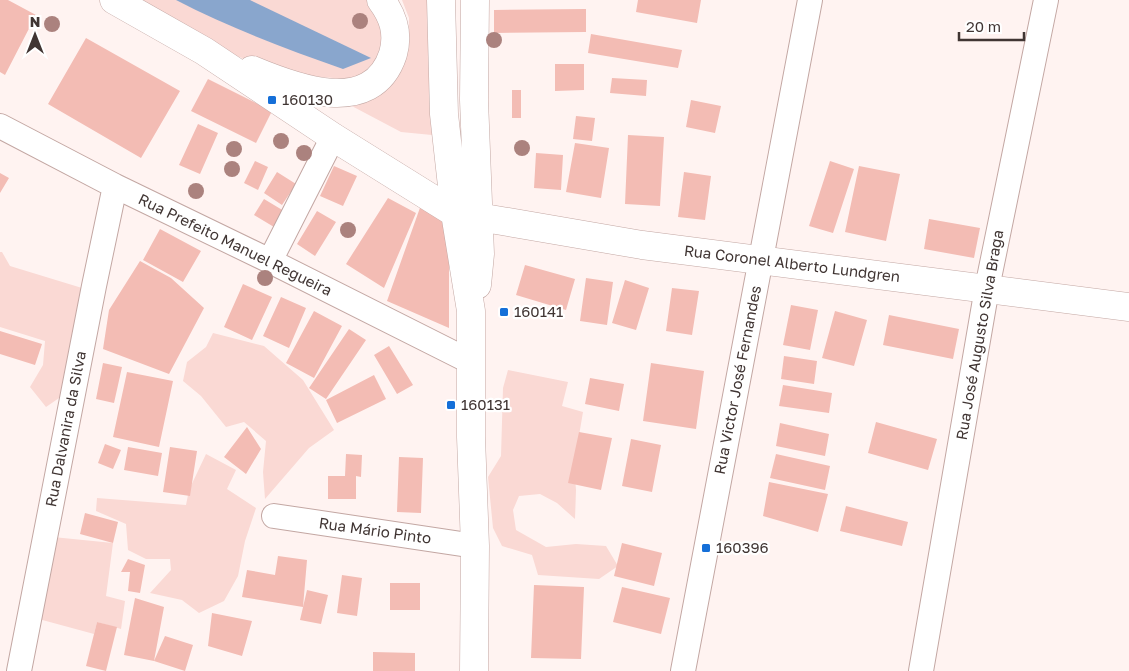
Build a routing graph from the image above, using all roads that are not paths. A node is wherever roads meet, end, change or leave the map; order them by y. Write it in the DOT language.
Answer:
graph roads {
  1 [pos="114,0"];
  2 [pos="380,0"];
  3 [pos="441,0"];
  4 [pos="475,0"];
  5 [pos="810,0"];
  6 [pos="1046,0"];
  7 [pos="204,51"];
  8 [pos="0,126"];
  9 [pos="333,138"];
  10 [pos="115,186"];
  11 [pos="467,215"];
  12 [pos="270,261"];
  13 [pos="762,261"];
  14 [pos="988,288"];
  15 [pos="1129,307"];
  16 [pos="471,362"];
  17 [pos="274,516"];
  18 [pos="475,546"];
  19 [pos="19,671"];
  20 [pos="474,671"];
  21 [pos="683,671"];
  22 [pos="921,671"];
  1 -- 7 [label="main road"];
  2 -- 7 [label="main road"];
  3 -- 11 [label="main road"];
  4 -- 11 [label="main road"];
  5 -- 13 [label="street, Rua Victor José Fernandes"];
  6 -- 14 [label="street, Rua José Augusto Silva Braga"];
  7 -- 9 [label="main road"];
  8 -- 10 [label="street, Rua Prefeito Manuel Regueira"];
  9 -- 11 [label="main road"];
  9 -- 12 [label="street"];
  10 -- 12 [label="street, Rua Prefeito Manuel Regueira"];
  10 -- 19 [label="street, Rua Dalvanira da Silva"];
  11 -- 13 [label="main road, Rua Coronel Alberto Lundgren"];
  11 -- 16 [label="main road"];
  12 -- 16 [label="street, Rua Prefeito Manuel Regueira"];
  13 -- 14 [label="main road, Rua Coronel Alberto Lundgren"];
  13 -- 21 [label="street, Rua Victor José Fernandes"];
  14 -- 15 [label="main road, Rua Coronel Alberto Lundgren"];
  14 -- 22 [label="street, Rua José Augusto Silva Braga"];
  16 -- 18 [label="main road"];
  17 -- 18 [label="street, Rua Mário Pinto"];
  18 -- 20 [label="main road"];
}
